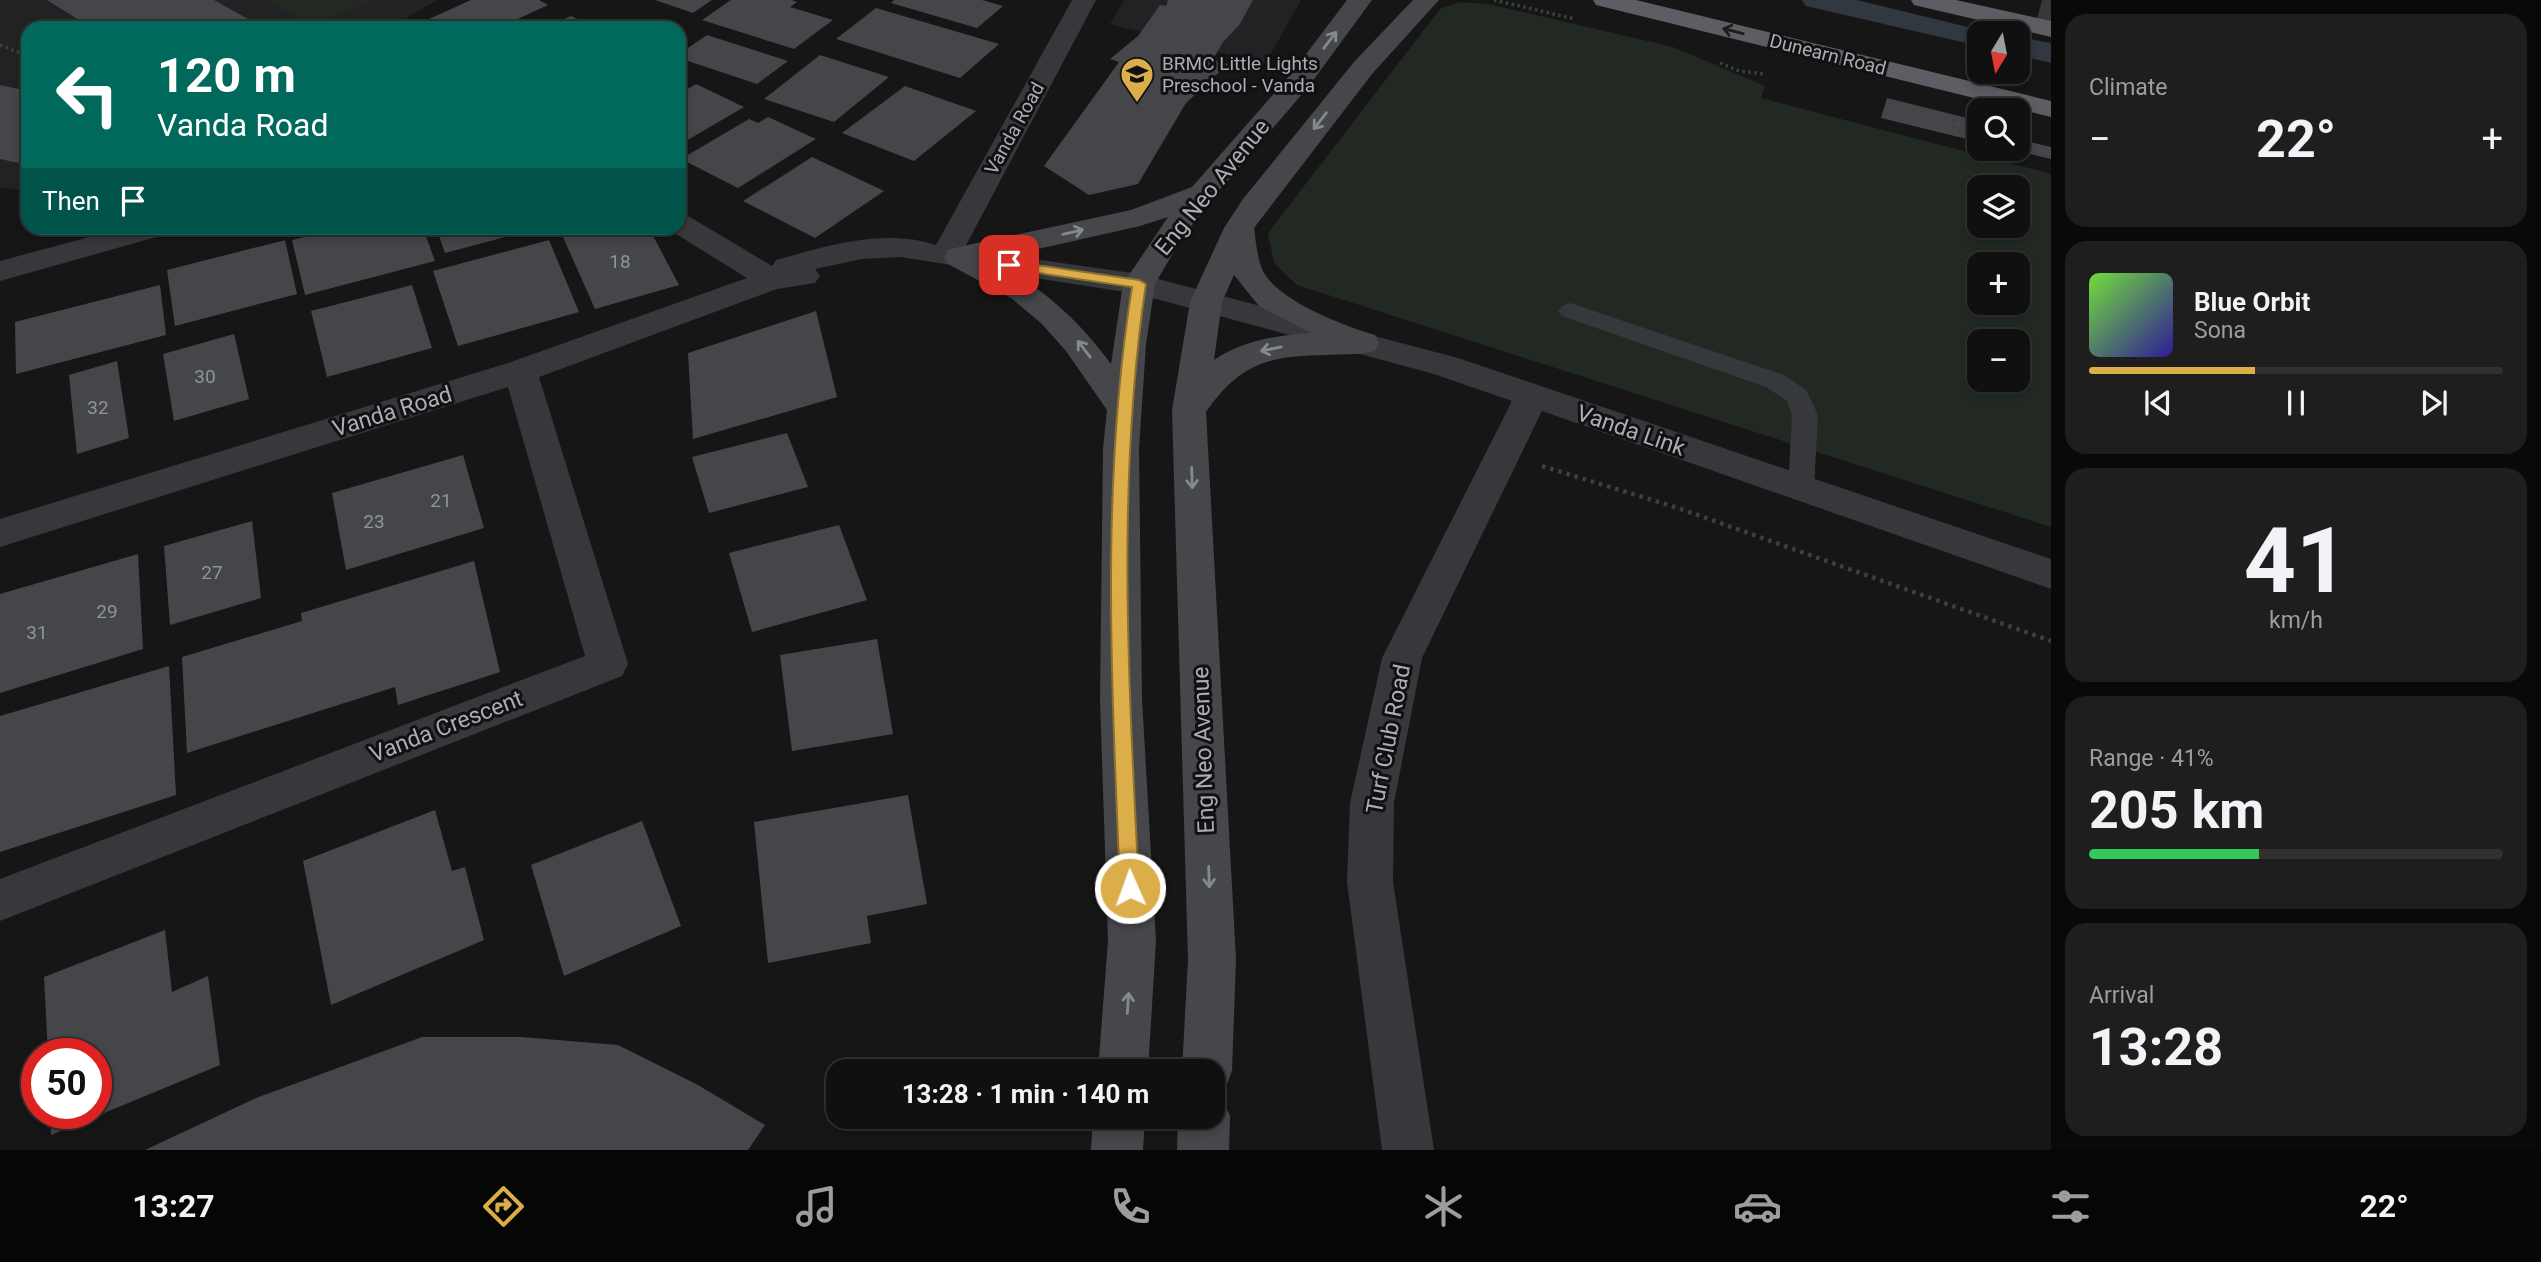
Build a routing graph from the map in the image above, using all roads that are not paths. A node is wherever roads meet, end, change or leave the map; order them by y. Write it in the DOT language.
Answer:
graph roads {
  1 [pos="1084,0"];
  2 [pos="1360,0"];
  3 [pos="1427,0"];
  4 [pos="1605,0"];
  5 [pos="1923,0"];
  6 [pos="2051,0"];
  7 [pos="2047,28"];
  8 [pos="2051,109"];
  9 [pos="1202,192"];
  10 [pos="686,227"];
  11 [pos="1239,228"];
  12 [pos="131,235"];
  13 [pos="947,256"];
  14 [pos="0,271"];
  15 [pos="777,279"];
  16 [pos="1139,284"];
  17 [pos="1206,302"];
  18 [pos="1570,312"];
  19 [pos="1363,342"];
  20 [pos="520,371"];
  21 [pos="1532,397"];
  22 [pos="1122,406"];
  23 [pos="1189,410"];
  24 [pos="1801,488"];
  25 [pos="0,533"];
  26 [pos="2051,574"];
  27 [pos="0,900"];
  28 [pos="1124,1059"];
  29 [pos="1208,1059"];
  30 [pos="1118,1129"];
  31 [pos="1204,1129"];
  32 [pos="1117,1150"];
  33 [pos="1203,1150"];
  34 [pos="1408,1150"];
  1 -- 13 [label="street, Vanda Road"];
  9 -- 2 [label="main road, Eng Neo Avenue, one-way"];
  3 -- 11 [label="main road, Eng Neo Avenue, one-way"];
  8 -- 4 [label="highway, Dunearn Road, one-way"];
  5 -- 7 [label="highway"];
  6 -- 7 [label="lane"];
  13 -- 9 [label="main road, one-way"];
  9 -- 16 [label="main road, Eng Neo Avenue"];
  10 -- 15 [label="street"];
  11 -- 17 [label="main road, Eng Neo Avenue"];
  11 -- 19 [label="main road"];
  12 -- 14 [label="street"];
  13 -- 15 [label="street, Vanda Road"];
  13 -- 16 [label="street, Vanda Road"];
  22 -- 13 [label="main road, one-way"];
  15 -- 20 [label="street, Vanda Road"];
  16 -- 17 [label="street, Vanda Road"];
  16 -- 22 [label="main road, Eng Neo Avenue"];
  17 -- 19 [label="street, Vanda Link"];
  17 -- 23 [label="main road, Eng Neo Avenue"];
  18 -- 24 [label="lane"];
  19 -- 21 [label="street, Vanda Link"];
  19 -- 23 [label="main road, one-way"];
  20 -- 25 [label="street, Vanda Road"];
  20 -- 27 [label="street, Vanda Crescent"];
  21 -- 24 [label="street, Vanda Link"];
  21 -- 34 [label="street, Turf Club Road"];
  28 -- 22 [label="main road, Eng Neo Avenue, one-way"];
  23 -- 29 [label="main road, Eng Neo Avenue, one-way"];
  24 -- 26 [label="street, Vanda Link"];
  30 -- 32 [label="main road"];
  31 -- 33 [label="main road"];
}
